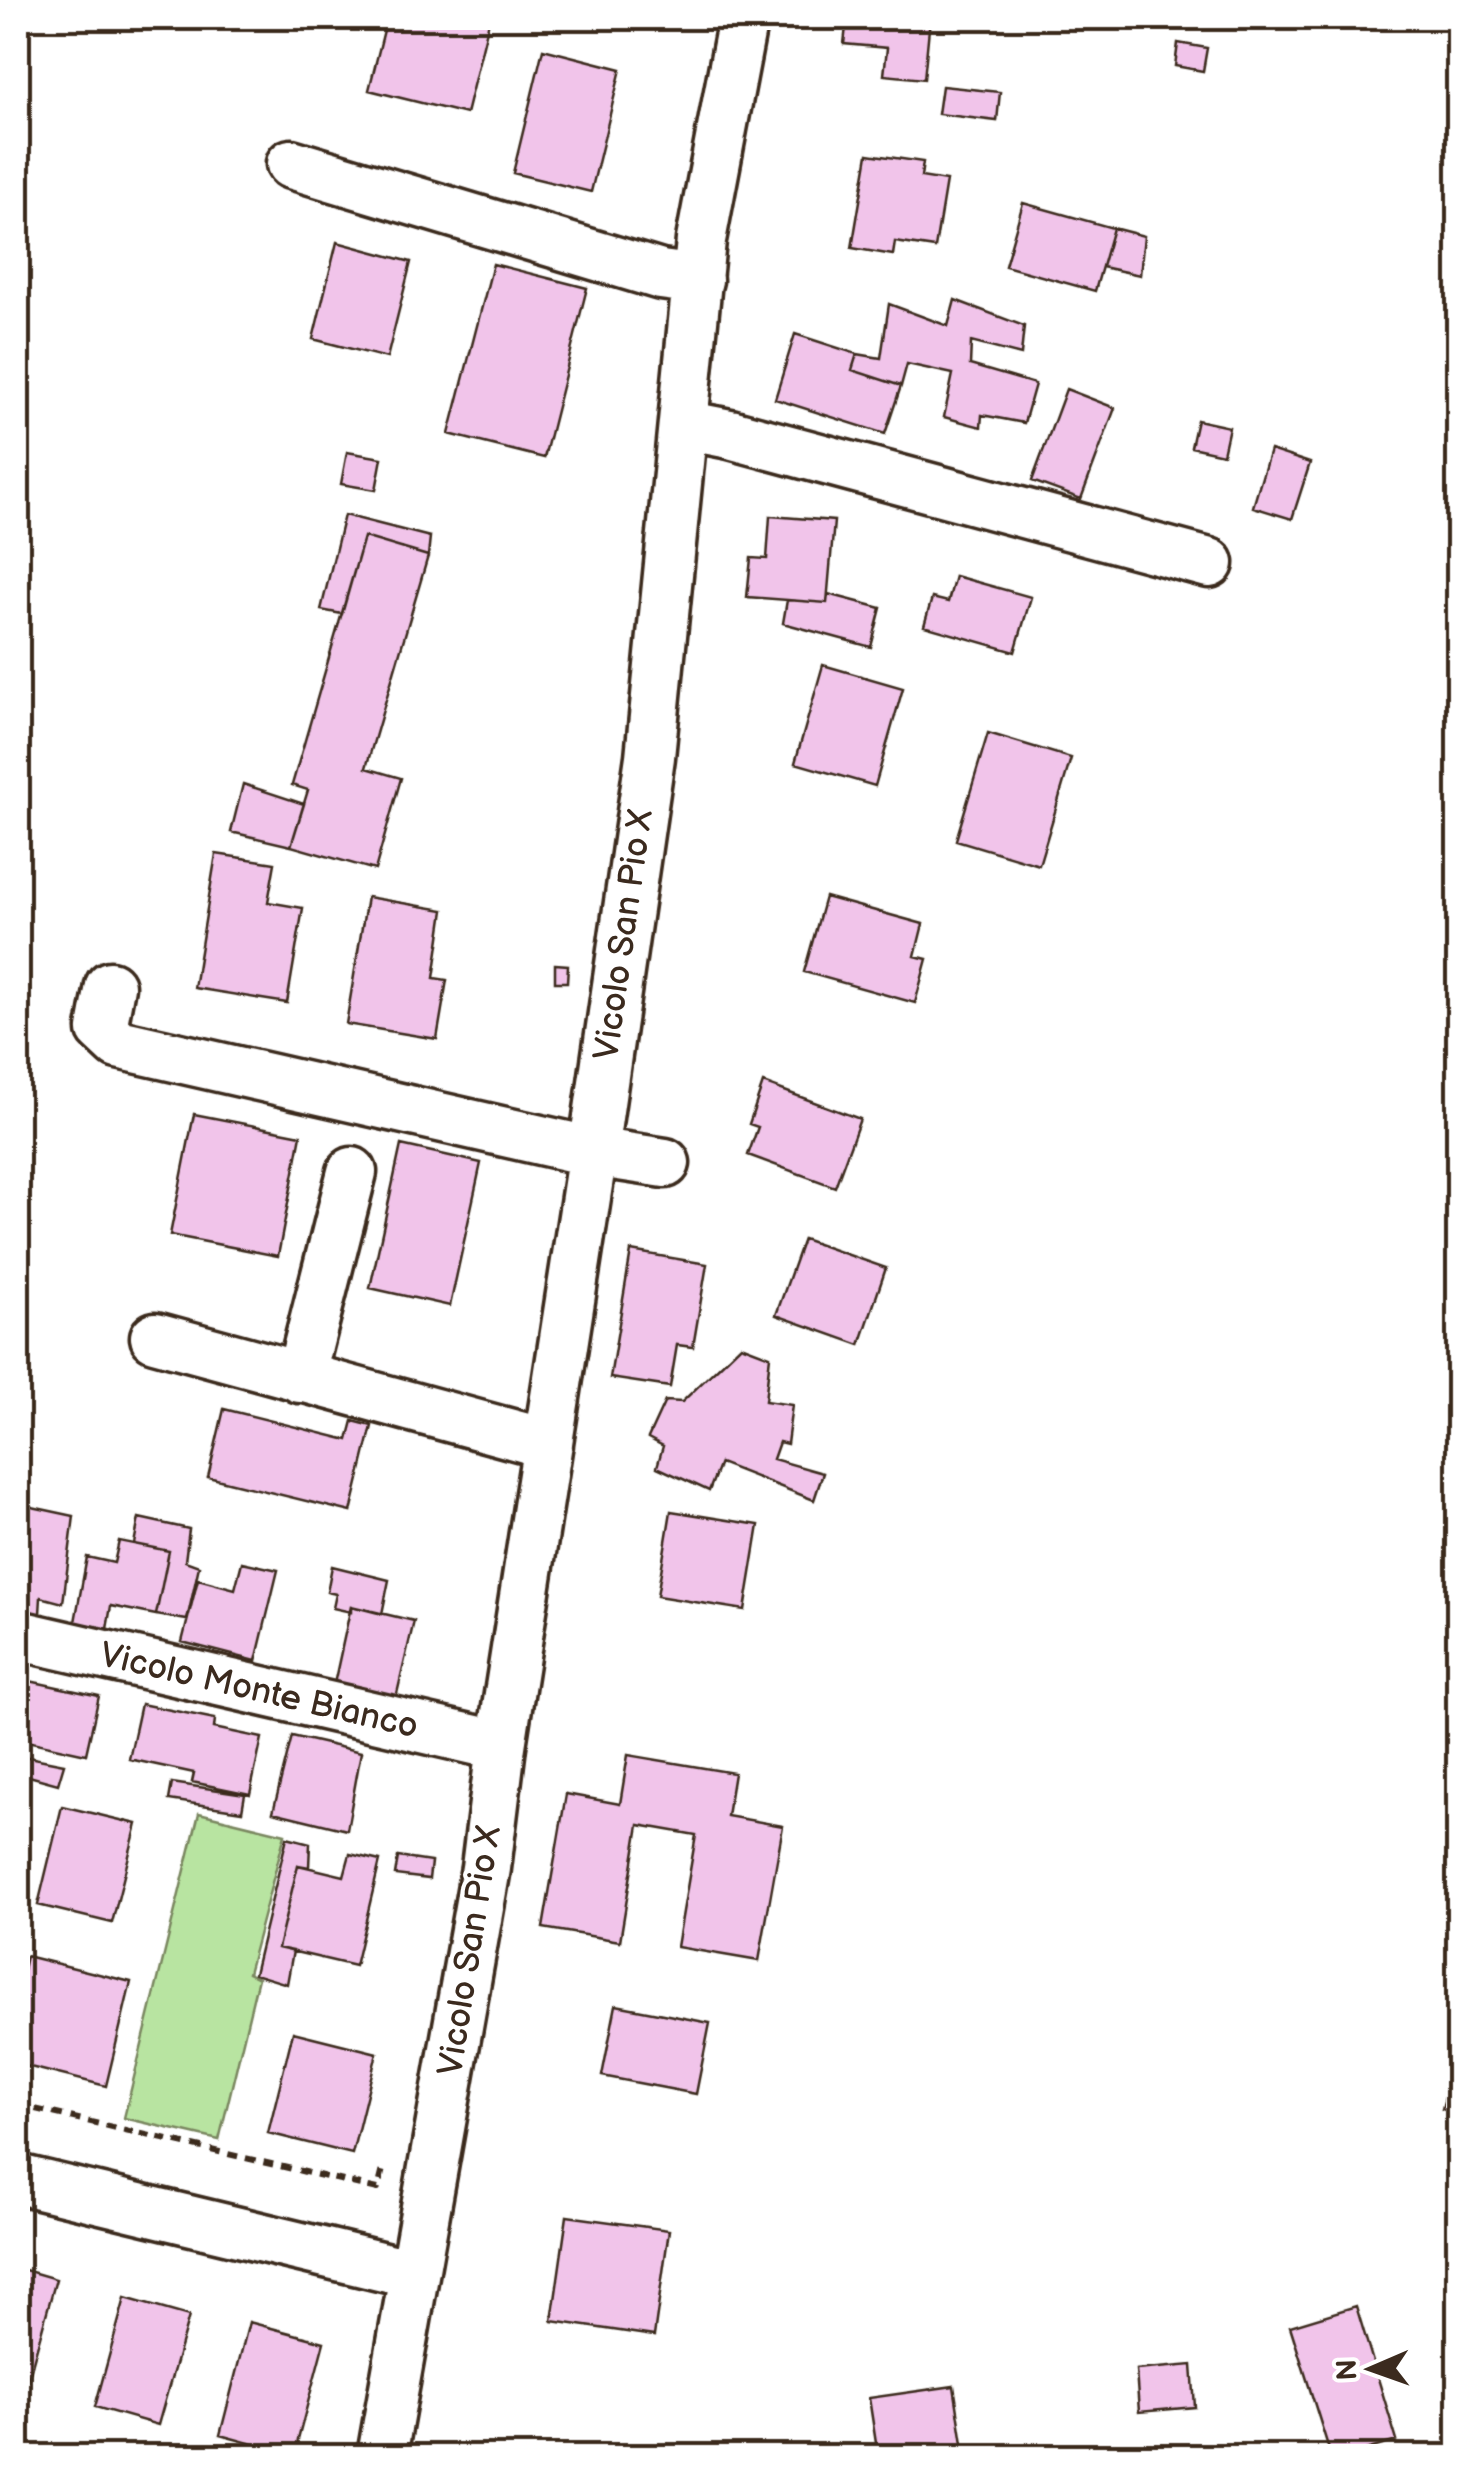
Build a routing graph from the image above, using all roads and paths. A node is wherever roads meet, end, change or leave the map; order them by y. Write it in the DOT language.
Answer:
graph roads {
  1 [pos="742,18"];
  2 [pos="291,164"];
  3 [pos="698,280"];
  4 [pos="684,424"];
  5 [pos="1210,563"];
  6 [pos="110,986"];
  7 [pos="593,1152"];
  8 [pos="664,1163"];
  9 [pos="352,1172"];
  10 [pos="155,1337"];
  11 [pos="300,1378"];
  12 [pos="548,1444"];
  13 [pos="18,1635"];
  14 [pos="501,1746"];
  15 [pos="18,2105"];
  16 [pos="386,2156"];
  17 [pos="18,2179"];
  18 [pos="413,2274"];
  19 [pos="382,2456"];
  1 -- 3 [label="street, Vicolo San Pio X"];
  2 -- 3 [label="street"];
  3 -- 4 [label="street, Vicolo San Pio X"];
  4 -- 5 [label="street"];
  4 -- 7 [label="street, Vicolo San Pio X"];
  6 -- 7 [label="street"];
  7 -- 8 [label="street"];
  7 -- 12 [label="street, Vicolo San Pio X"];
  9 -- 11 [label="street"];
  10 -- 11 [label="street"];
  11 -- 12 [label="street"];
  12 -- 14 [label="street, Vicolo San Pio X"];
  13 -- 14 [label="street, Vicolo Monte Bianco"];
  14 -- 18 [label="street, Vicolo San Pio X"];
  15 -- 16 [label="path"];
  17 -- 18 [label="street"];
  18 -- 19 [label="street, Vicolo San Pio X"];
}
